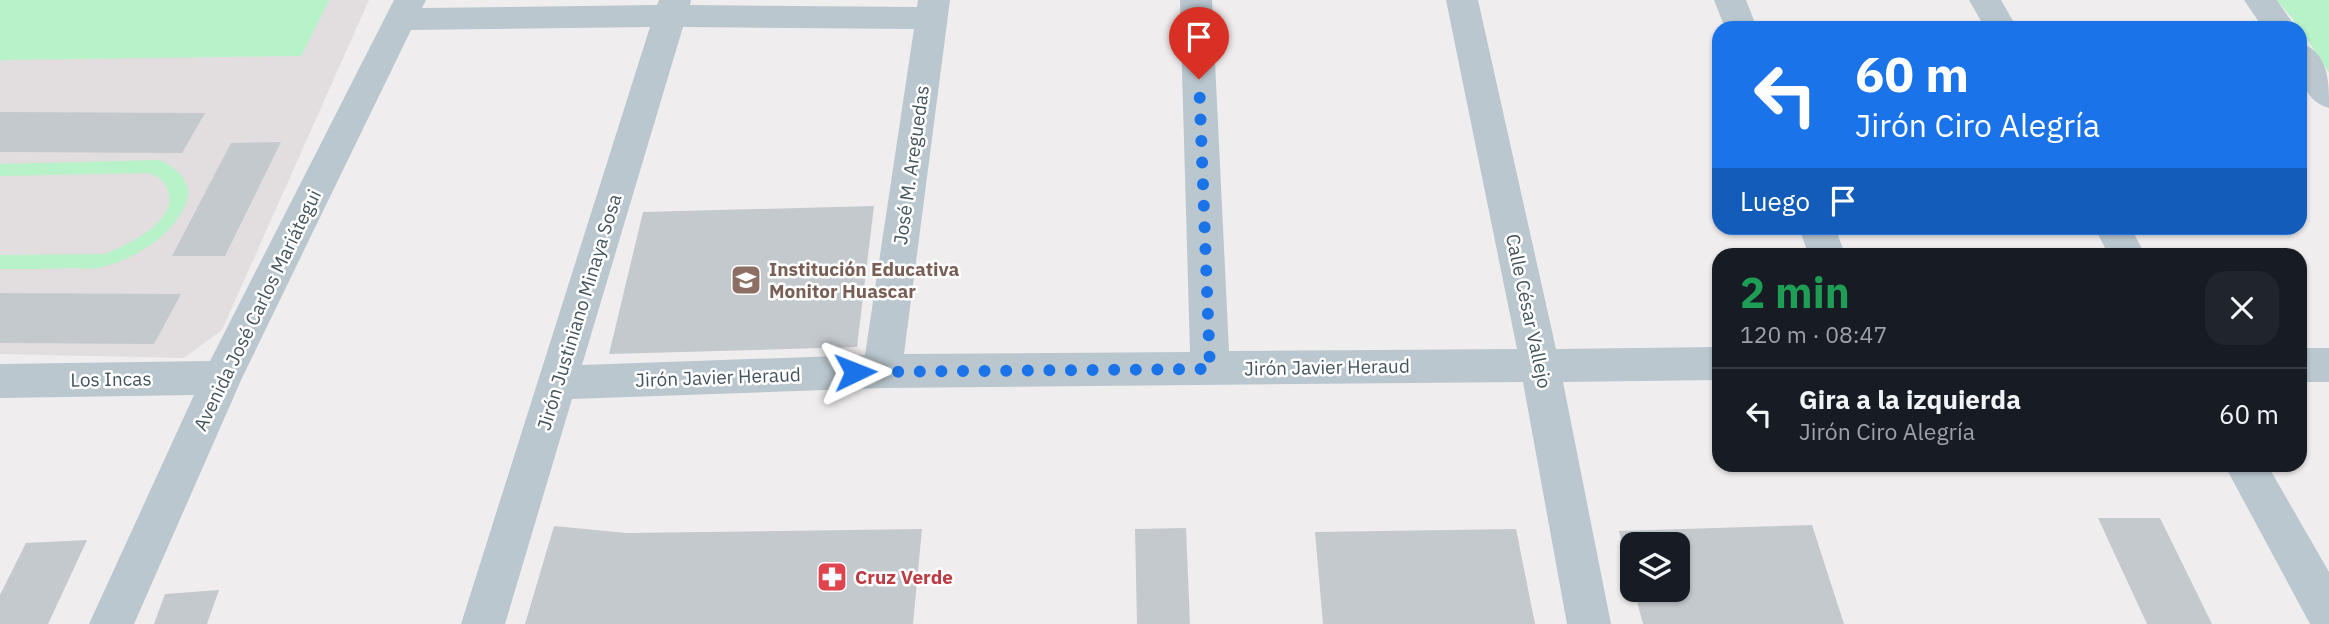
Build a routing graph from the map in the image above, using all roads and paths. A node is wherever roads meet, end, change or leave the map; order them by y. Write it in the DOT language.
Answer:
graph roads {
  1 [pos="1196,0"];
  2 [pos="1462,0"];
  3 [pos="1730,0"];
  4 [pos="1985,0"];
  5 [pos="2260,0"];
  6 [pos="672,8"];
  7 [pos="406,9"];
  8 [pos="933,9"];
  9 [pos="1738,21"];
  10 [pos="1997,21"];
  11 [pos="2275,21"];
  12 [pos="2307,65"];
  13 [pos="2329,96"];
  14 [pos="1541,364"];
  15 [pos="1712,364"];
  16 [pos="2307,365"];
  17 [pos="2329,365"];
  18 [pos="1210,369"];
  19 [pos="882,371"];
  20 [pos="222,378"];
  21 [pos="0,381"];
  22 [pos="558,383"];
  23 [pos="2249,472"];
  24 [pos="2329,615"];
  25 [pos="111,624"];
  26 [pos="484,624"];
  27 [pos="1589,624"];
  1 -- 18 [label="street"];
  2 -- 14 [label="street, Calle César Vallejo"];
  3 -- 9 [label="street"];
  4 -- 10 [label="street"];
  5 -- 11 [label="street"];
  6 -- 7 [label="street"];
  6 -- 8 [label="street"];
  6 -- 22 [label="street, Jirón Justiniano Minaya Sosa"];
  7 -- 20 [label="street, Avenida José Carlos Mariátegui"];
  8 -- 19 [label="street, José M. Areguedas"];
  12 -- 13 [label="street"];
  14 -- 15 [label="street, Jirón Javier Heraud"];
  14 -- 18 [label="street, Jirón Javier Heraud"];
  14 -- 27 [label="street, Calle César Vallejo"];
  16 -- 17 [label="street"];
  18 -- 19 [label="street, Jirón Javier Heraud"];
  19 -- 22 [label="street, Jirón Javier Heraud"];
  20 -- 21 [label="street, Los Incas"];
  20 -- 25 [label="street, Avenida José Carlos Mariátegui"];
  22 -- 26 [label="street, Jirón Justiniano Minaya Sosa"];
  23 -- 24 [label="street"];
}
